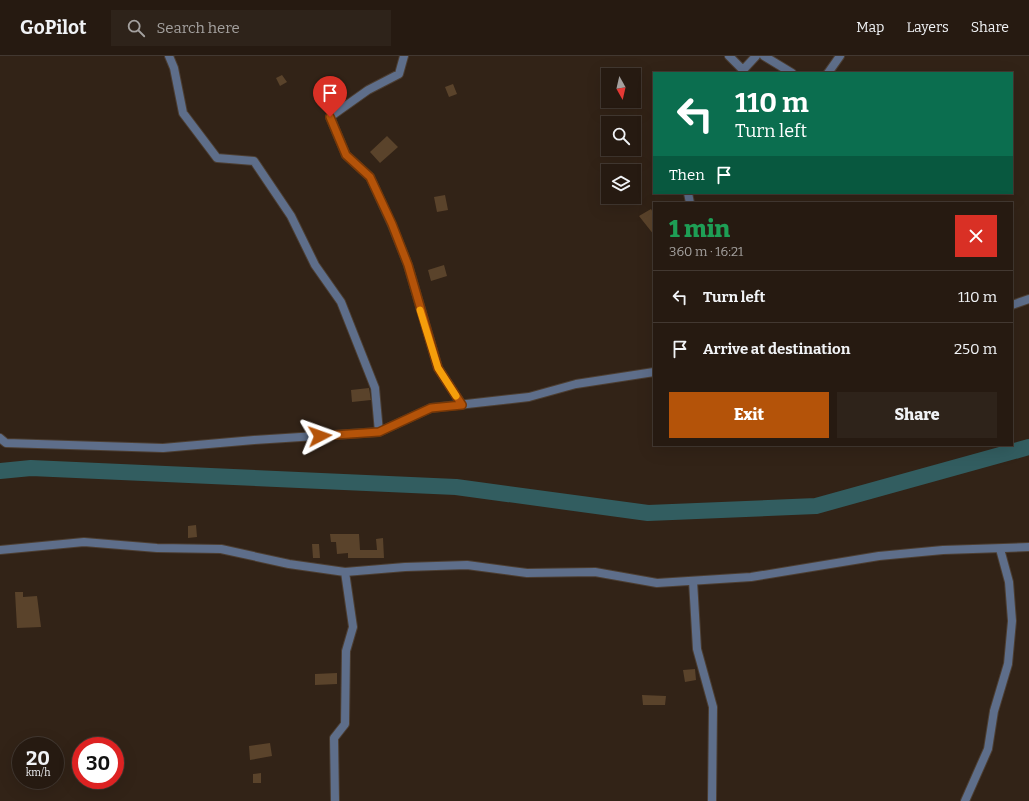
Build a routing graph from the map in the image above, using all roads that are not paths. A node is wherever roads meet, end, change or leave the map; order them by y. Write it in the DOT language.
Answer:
graph roads {
  1 [pos="168,56"];
  2 [pos="404,56"];
  3 [pos="729,56"];
  4 [pos="756,56"];
  5 [pos="764,56"];
  6 [pos="840,56"];
  7 [pos="743,72"];
  8 [pos="790,72"];
  9 [pos="829,72"];
  10 [pos="1029,300"];
  11 [pos="1013,305"];
  12 [pos="653,372"];
  13 [pos="462,405"];
  14 [pos="379,432"];
  15 [pos="0,438"];
  16 [pos="1029,547"];
  17 [pos="1000,549"];
  18 [pos="0,550"];
  19 [pos="345,572"];
  20 [pos="693,581"];
  21 [pos="336,801"];
  22 [pos="712,801"];
  23 [pos="965,801"];
  1 -- 14 [label="street"];
  2 -- 13 [label="street"];
  3 -- 7 [label="street"];
  4 -- 7 [label="street"];
  5 -- 8 [label="street"];
  6 -- 9 [label="street"];
  10 -- 11 [label="street"];
  12 -- 13 [label="street"];
  13 -- 14 [label="street"];
  14 -- 15 [label="street"];
  16 -- 17 [label="street"];
  17 -- 20 [label="street"];
  17 -- 23 [label="street"];
  18 -- 19 [label="street"];
  19 -- 20 [label="street"];
  19 -- 21 [label="street"];
  20 -- 22 [label="street"];
}
